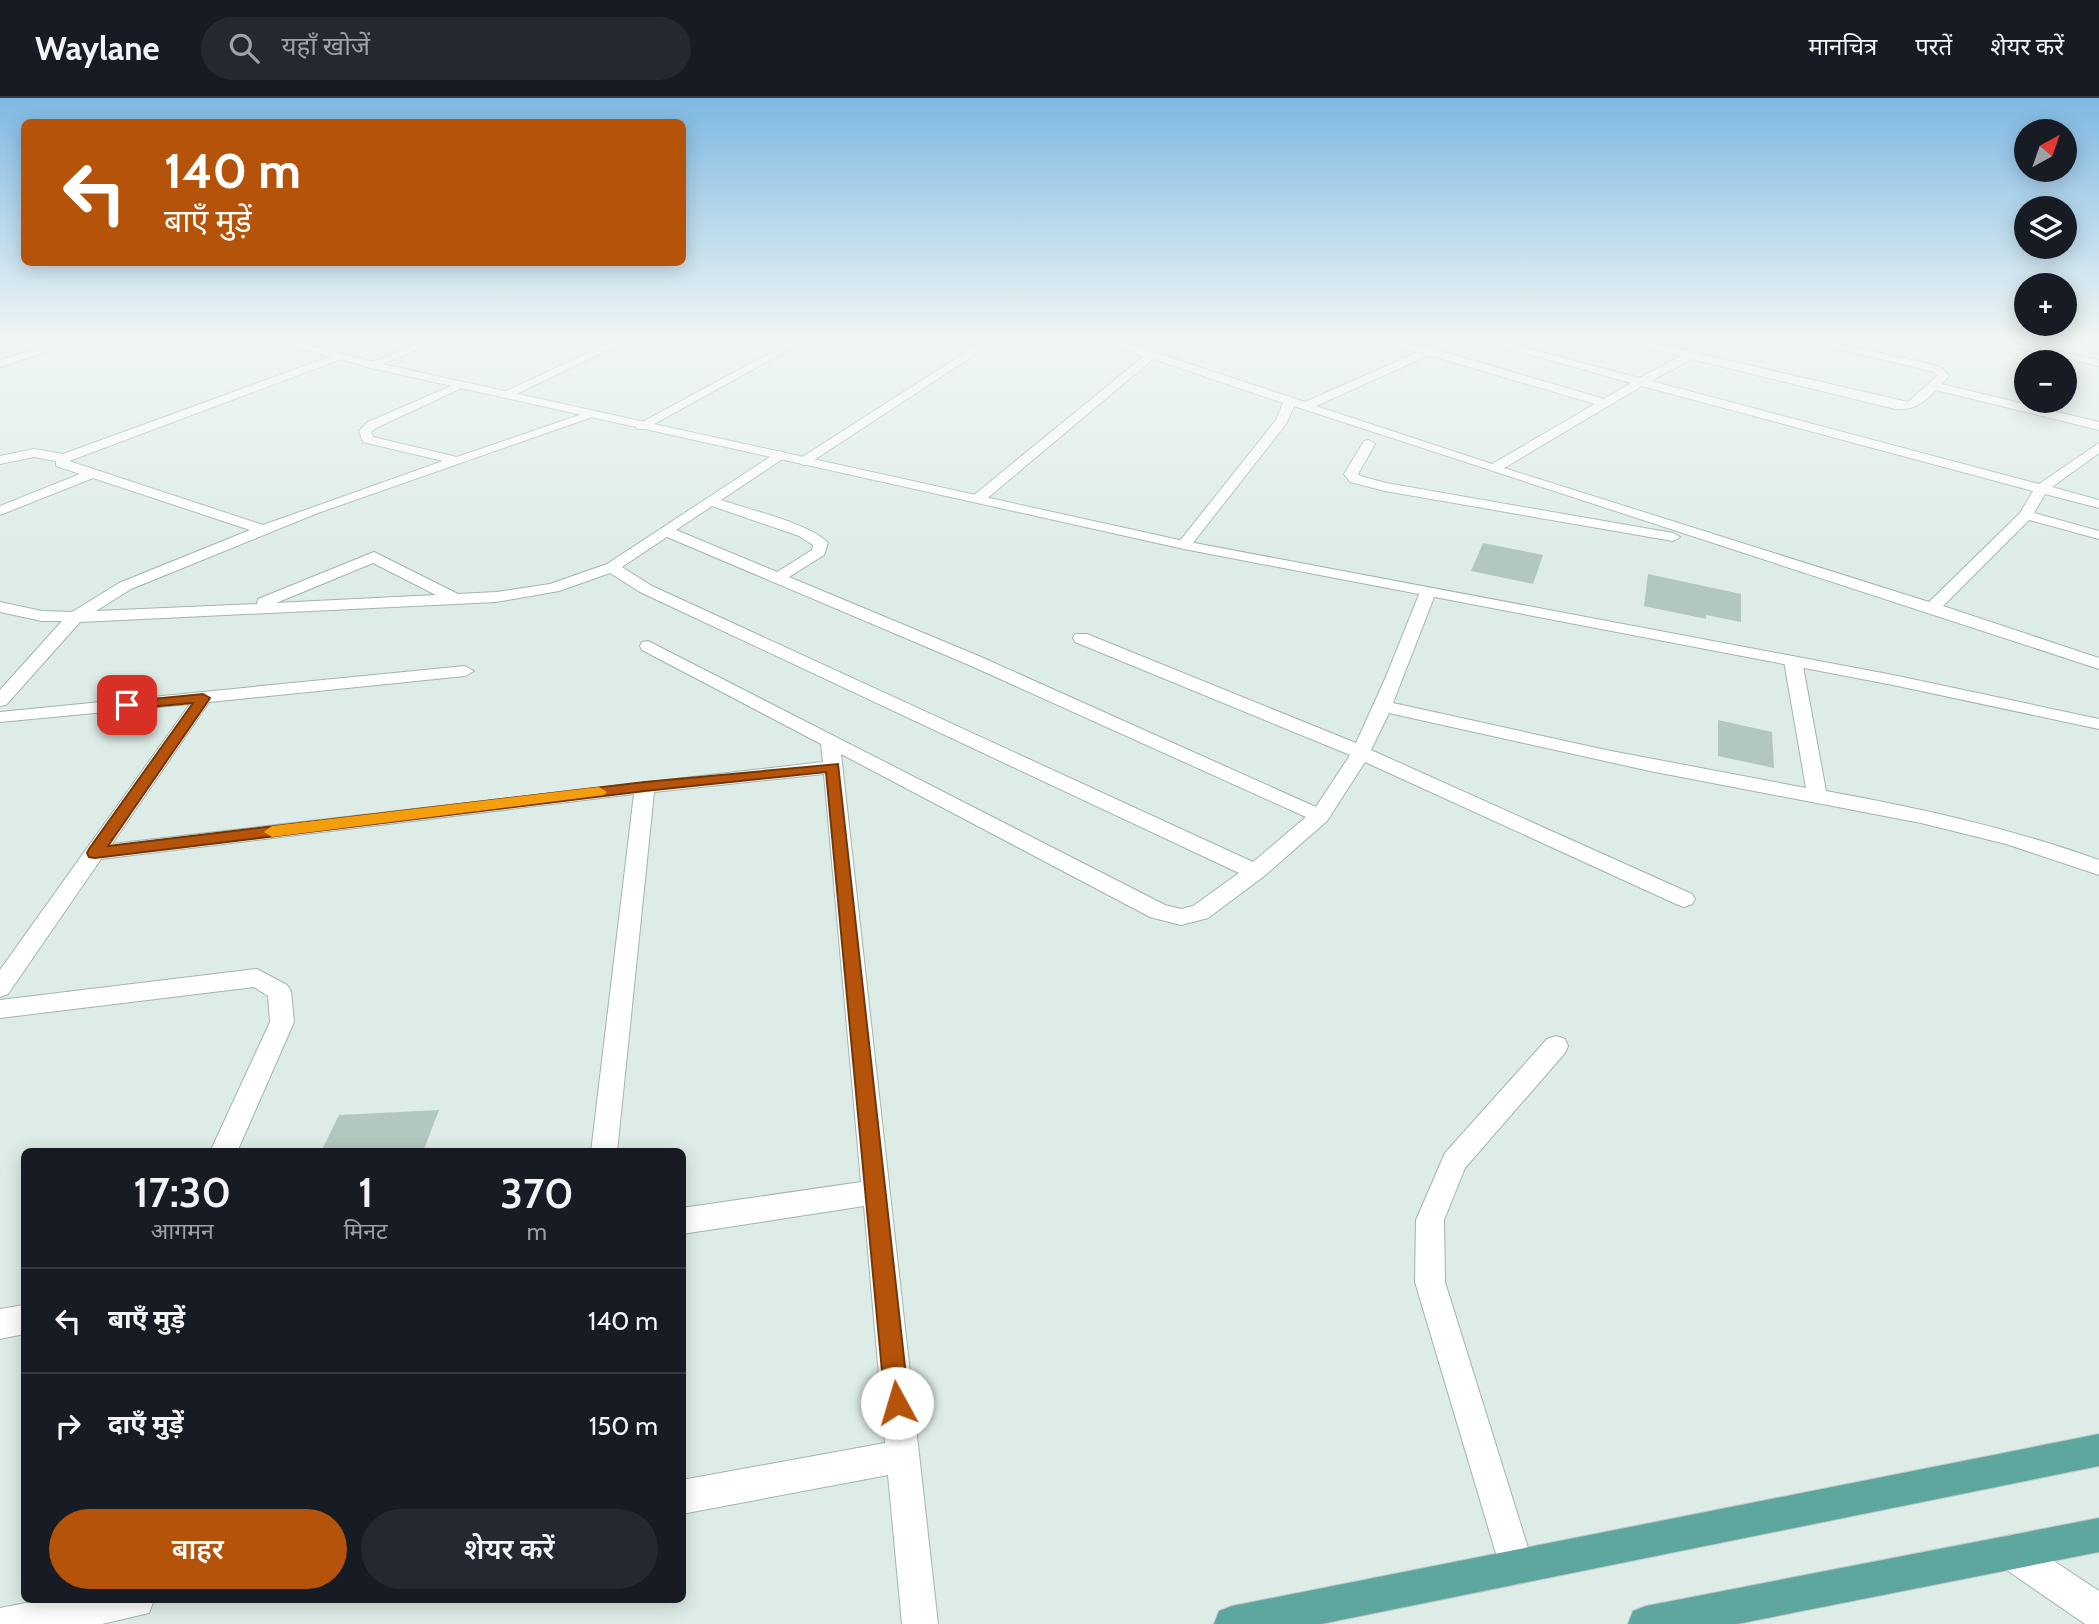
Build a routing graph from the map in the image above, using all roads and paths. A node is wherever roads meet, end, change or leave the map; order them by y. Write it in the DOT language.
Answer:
graph roads {
  1 [pos="196,409"];
  2 [pos="408,409"];
  3 [pos="568,409"];
  4 [pos="672,409"];
  5 [pos="884,409"];
  6 [pos="1086,409"];
  7 [pos="1287,409"];
  8 [pos="1318,409"];
  9 [pos="1598,409"];
  10 [pos="1740,409"];
  11 [pos="2029,409"];
  12 [pos="592,415"];
  13 [pos="641,426"];
  14 [pos="2099,426"];
  15 [pos="1369,444"];
  16 [pos="2099,447"];
  17 [pos="779,455"];
  18 [pos="64,458"];
  19 [pos="0,460"];
  20 [pos="458,461"];
  21 [pos="803,461"];
  22 [pos="1493,469"];
  23 [pos="91,474"];
  24 [pos="2041,489"];
  25 [pos="979,498"];
  26 [pos="712,502"];
  27 [pos="2099,504"];
  28 [pos="0,511"];
  29 [pos="2026,515"];
  30 [pos="264,530"];
  31 [pos="668,532"];
  32 [pos="2099,535"];
  33 [pos="1184,545"];
  34 [pos="1749,551"];
  35 [pos="612,567"];
  36 [pos="778,578"];
  37 [pos="1428,592"];
  38 [pos="455,598"];
  39 [pos="0,607"];
  40 [pos="249,608"];
  41 [pos="1932,608"];
  42 [pos="75,617"];
  43 [pos="1081,638"];
  44 [pos="648,646"];
  45 [pos="1793,661"];
  46 [pos="2099,664"];
  47 [pos="465,671"];
  48 [pos="203,698"];
  49 [pos="0,701"];
  50 [pos="1383,706"];
  51 [pos="0,717"];
  52 [pos="2099,724"];
  53 [pos="1360,752"];
  54 [pos="831,754"];
  55 [pos="645,787"];
  56 [pos="1817,797"];
  57 [pos="1320,816"];
  58 [pos="95,853"];
  59 [pos="2099,868"];
  60 [pos="1255,872"];
  61 [pos="1684,899"];
  62 [pos="0,988"];
  63 [pos="0,1009"];
  64 [pos="1556,1046"];
  65 [pos="225,1148"];
  66 [pos="604,1148"];
  67 [pos="876,1192"];
  68 [pos="686,1220"];
  69 [pos="21,1320"];
  70 [pos="0,1324"];
  71 [pos="2099,1450"];
  72 [pos="902,1456"];
  73 [pos="686,1496"];
  74 [pos="2099,1535"];
  75 [pos="2010,1552"];
  76 [pos="1517,1567"];
  77 [pos="120,1603"];
  78 [pos="2099,1612"];
  79 [pos="5,1624"];
  80 [pos="920,1624"];
  81 [pos="1232,1624"];
  82 [pos="1646,1624"];
  1 -- 18 [label="street"];
  2 -- 20 [label="street"];
  3 -- 12 [label="street"];
  4 -- 13 [label="street"];
  5 -- 21 [label="street"];
  6 -- 25 [label="street"];
  7 -- 33 [label="street"];
  8 -- 22 [label="street"];
  9 -- 22 [label="street"];
  10 -- 24 [label="street"];
  11 -- 14 [label="street"];
  12 -- 13 [label="street"];
  12 -- 20 [label="street"];
  13 -- 17 [label="street"];
  15 -- 34 [label="street"];
  16 -- 24 [label="street"];
  17 -- 21 [label="street"];
  17 -- 26 [label="street"];
  18 -- 19 [label="street"];
  18 -- 23 [label="street"];
  20 -- 30 [label="street"];
  21 -- 25 [label="street"];
  22 -- 34 [label="street"];
  23 -- 28 [label="street"];
  23 -- 30 [label="street"];
  24 -- 27 [label="street"];
  24 -- 29 [label="street"];
  25 -- 33 [label="street"];
  26 -- 31 [label="street"];
  26 -- 36 [label="street"];
  29 -- 32 [label="street"];
  29 -- 41 [label="street"];
  30 -- 42 [label="street"];
  31 -- 35 [label="street"];
  31 -- 36 [label="street"];
  33 -- 37 [label="street"];
  34 -- 41 [label="street"];
  35 -- 38 [label="street"];
  35 -- 60 [label="street"];
  36 -- 57 [label="street"];
  37 -- 45 [label="street"];
  37 -- 50 [label="street"];
  38 -- 40 [label="street"];
  38 -- 40 [label="street"];
  39 -- 42 [label="street"];
  40 -- 42 [label="street"];
  41 -- 46 [label="street"];
  42 -- 49 [label="street"];
  43 -- 53 [label="street"];
  44 -- 54 [label="street"];
  45 -- 52 [label="street"];
  45 -- 56 [label="street"];
  47 -- 48 [label="street"];
  48 -- 51 [label="street"];
  48 -- 58 [label="street"];
  50 -- 53 [label="street"];
  50 -- 56 [label="street"];
  53 -- 57 [label="street"];
  53 -- 61 [label="street"];
  54 -- 55 [label="street"];
  54 -- 60 [label="street"];
  54 -- 67 [label="street"];
  55 -- 58 [label="street"];
  55 -- 66 [label="street"];
  56 -- 59 [label="street"];
  57 -- 60 [label="street"];
  58 -- 62 [label="street"];
  63 -- 65 [label="street"];
  64 -- 76 [label="street"];
  67 -- 68 [label="street"];
  67 -- 72 [label="street"];
  69 -- 70 [label="street"];
  71 -- 76 [label="main road"];
  72 -- 73 [label="street"];
  72 -- 80 [label="street"];
  74 -- 75 [label="main road"];
  75 -- 78 [label="street"];
  75 -- 82 [label="main road"];
  76 -- 81 [label="main road"];
  77 -- 79 [label="street"];
}
